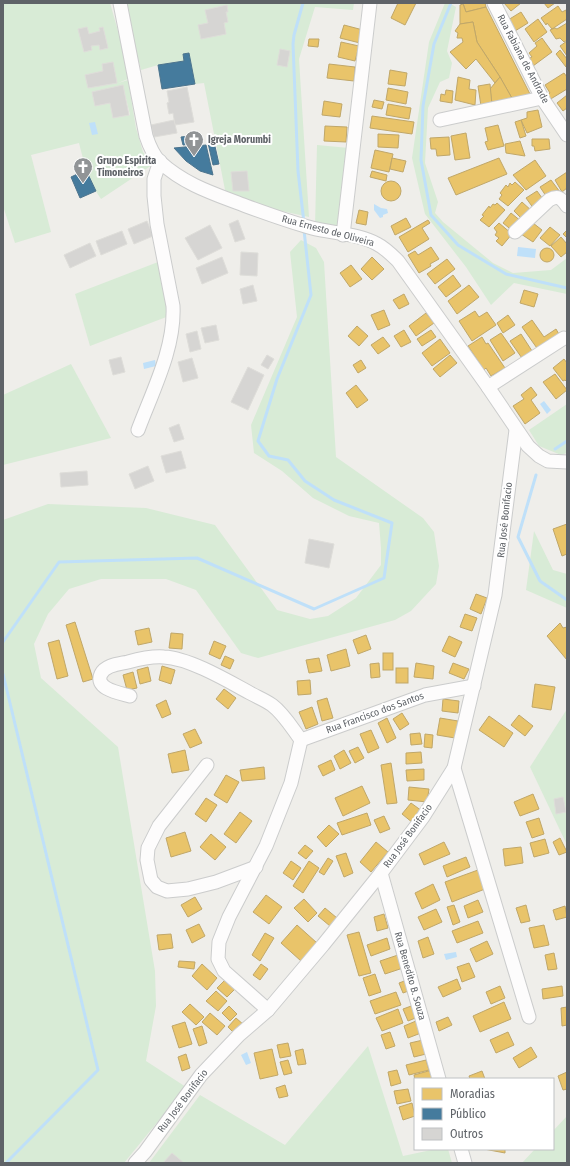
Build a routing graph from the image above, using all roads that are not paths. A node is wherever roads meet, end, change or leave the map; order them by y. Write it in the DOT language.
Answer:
graph roads {
  1 [pos="120,3"];
  2 [pos="370,3"];
  3 [pos="494,3"];
  4 [pos="542,98"];
  5 [pos="440,120"];
  6 [pos="567,135"];
  7 [pos="160,161"];
  8 [pos="567,206"];
  9 [pos="514,232"];
  10 [pos="343,235"];
  11 [pos="564,338"];
  12 [pos="488,387"];
  13 [pos="138,430"];
  14 [pos="516,430"];
  15 [pos="567,462"];
  16 [pos="474,686"];
  17 [pos="130,696"];
  18 [pos="301,740"];
  19 [pos="207,765"];
  20 [pos="454,768"];
  21 [pos="256,867"];
  22 [pos="381,873"];
  23 [pos="268,1010"];
  24 [pos="529,1017"];
  25 [pos="439,1078"];
  26 [pos="461,1150"];
  27 [pos="135,1163"];
  28 [pos="465,1163"];
  1 -- 7 [label="street, Rua Ernesto de Oliveira"];
  2 -- 10 [label="street"];
  3 -- 4 [label="street, Rua Fabiana de Andrade"];
  4 -- 5 [label="street"];
  4 -- 6 [label="street, Rua Fabiana de Andrade"];
  7 -- 10 [label="street, Rua Ernesto de Oliveira"];
  7 -- 13 [label="street"];
  8 -- 9 [label="street"];
  10 -- 12 [label="street, Rua Ernesto de Oliveira"];
  11 -- 12 [label="street"];
  12 -- 14 [label="street, Rua Ernesto de Oliveira"];
  14 -- 15 [label="street, Rua Ernesto de Oliveira"];
  14 -- 16 [label="street, Rua José Bonifacio"];
  16 -- 18 [label="street, Rua Francisco dos Santos"];
  16 -- 20 [label="street, Rua José Bonifacio"];
  17 -- 18 [label="street"];
  18 -- 21 [label="street"];
  19 -- 21 [label="street"];
  20 -- 22 [label="street, Rua José Bonifacio"];
  20 -- 24 [label="street"];
  21 -- 23 [label="street"];
  22 -- 23 [label="street, Rua José Bonifacio"];
  22 -- 25 [label="street, Rua Benedito B. Souza"];
  23 -- 27 [label="street, Rua José Bonifacio"];
  26 -- 28 [label="street"];
}
